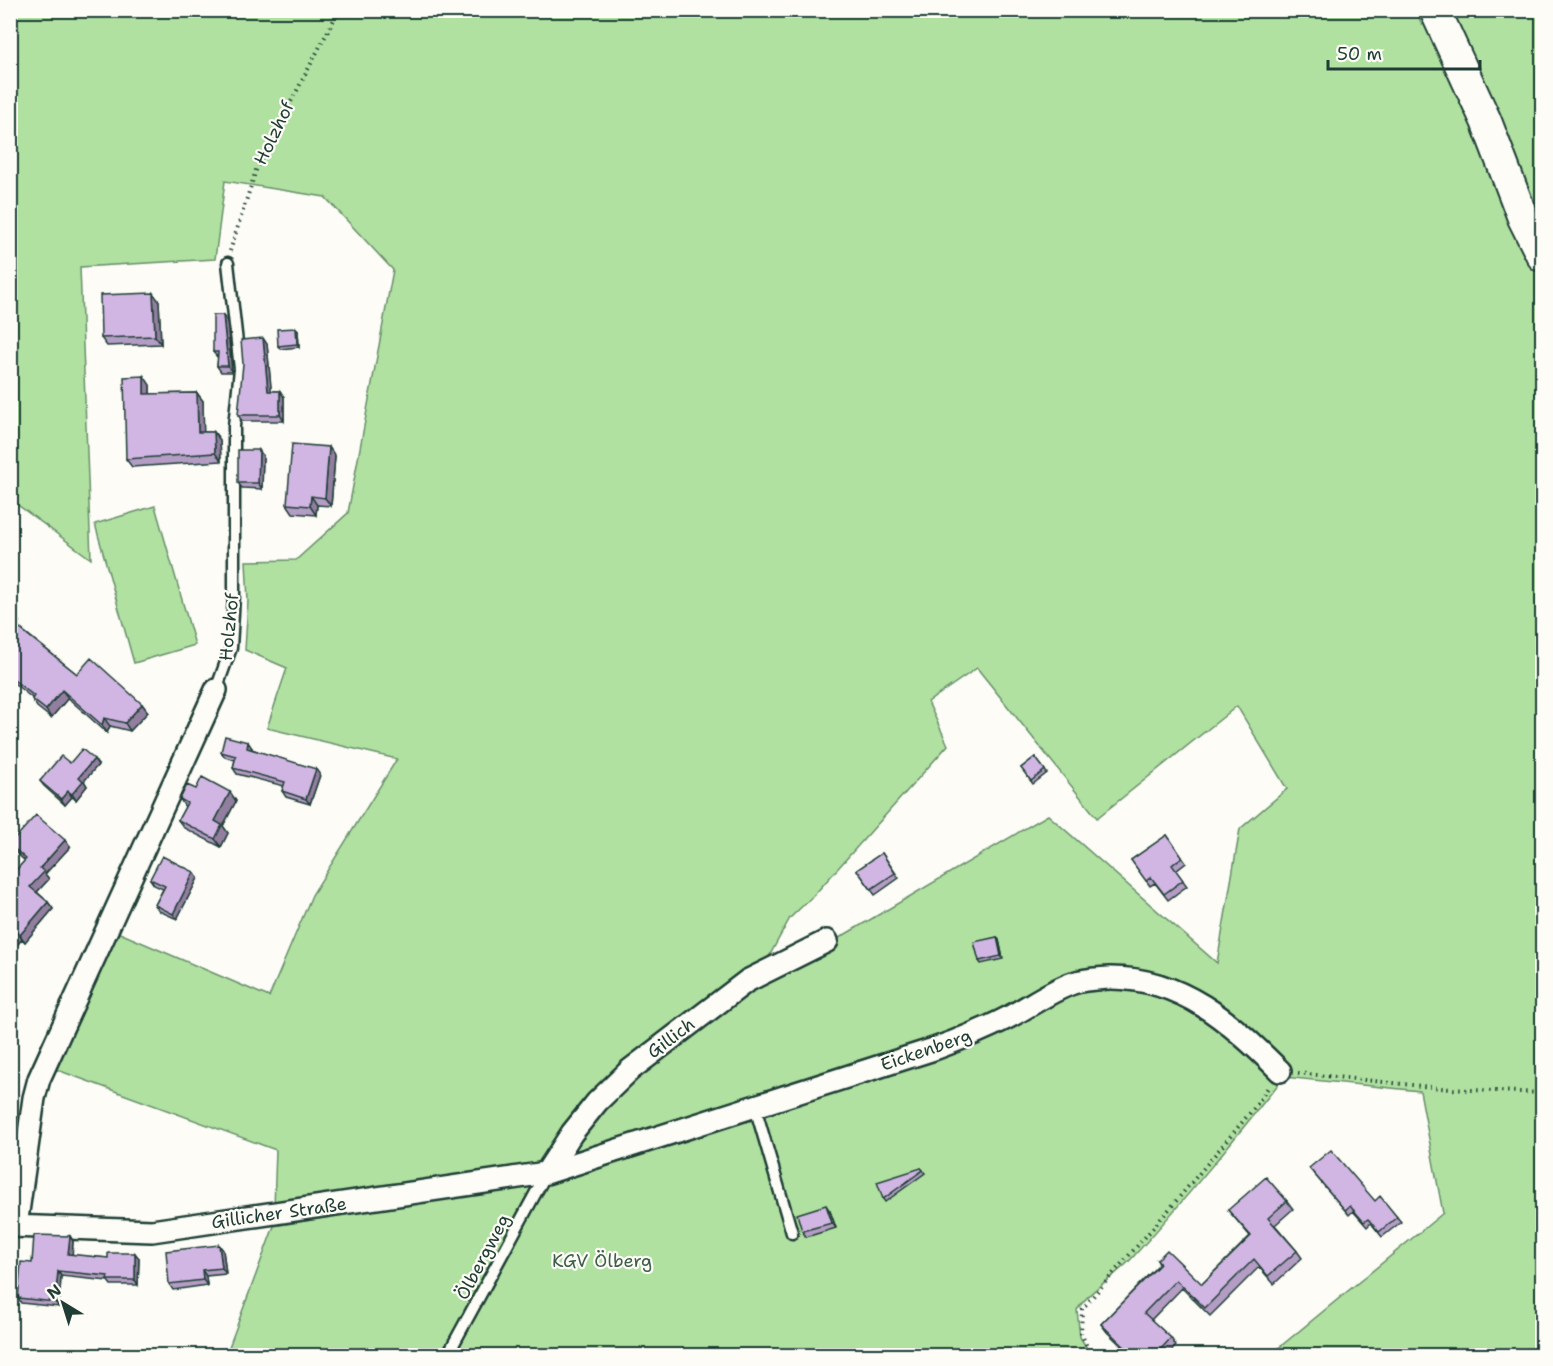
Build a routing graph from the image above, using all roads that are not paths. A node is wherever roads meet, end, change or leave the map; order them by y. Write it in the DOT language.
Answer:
graph roads {
  1 [pos="1435,10"];
  2 [pos="1542,255"];
  3 [pos="228,263"];
  4 [pos="216,690"];
  5 [pos="827,940"];
  6 [pos="1280,1071"];
  7 [pos="755,1107"];
  8 [pos="546,1173"];
  9 [pos="13,1226"];
  10 [pos="792,1233"];
  11 [pos="447,1356"];
  1 -- 2 [label="main road"];
  3 -- 4 [label="lane, Holzhof"];
  4 -- 9 [label="street, Holzhof"];
  5 -- 8 [label="street, Gillich"];
  6 -- 7 [label="street, Eickenberg"];
  7 -- 8 [label="street, Eickenberg"];
  7 -- 10 [label="lane"];
  8 -- 9 [label="street, Gillicher Straße"];
  8 -- 11 [label="lane, Ölbergweg"];
}
